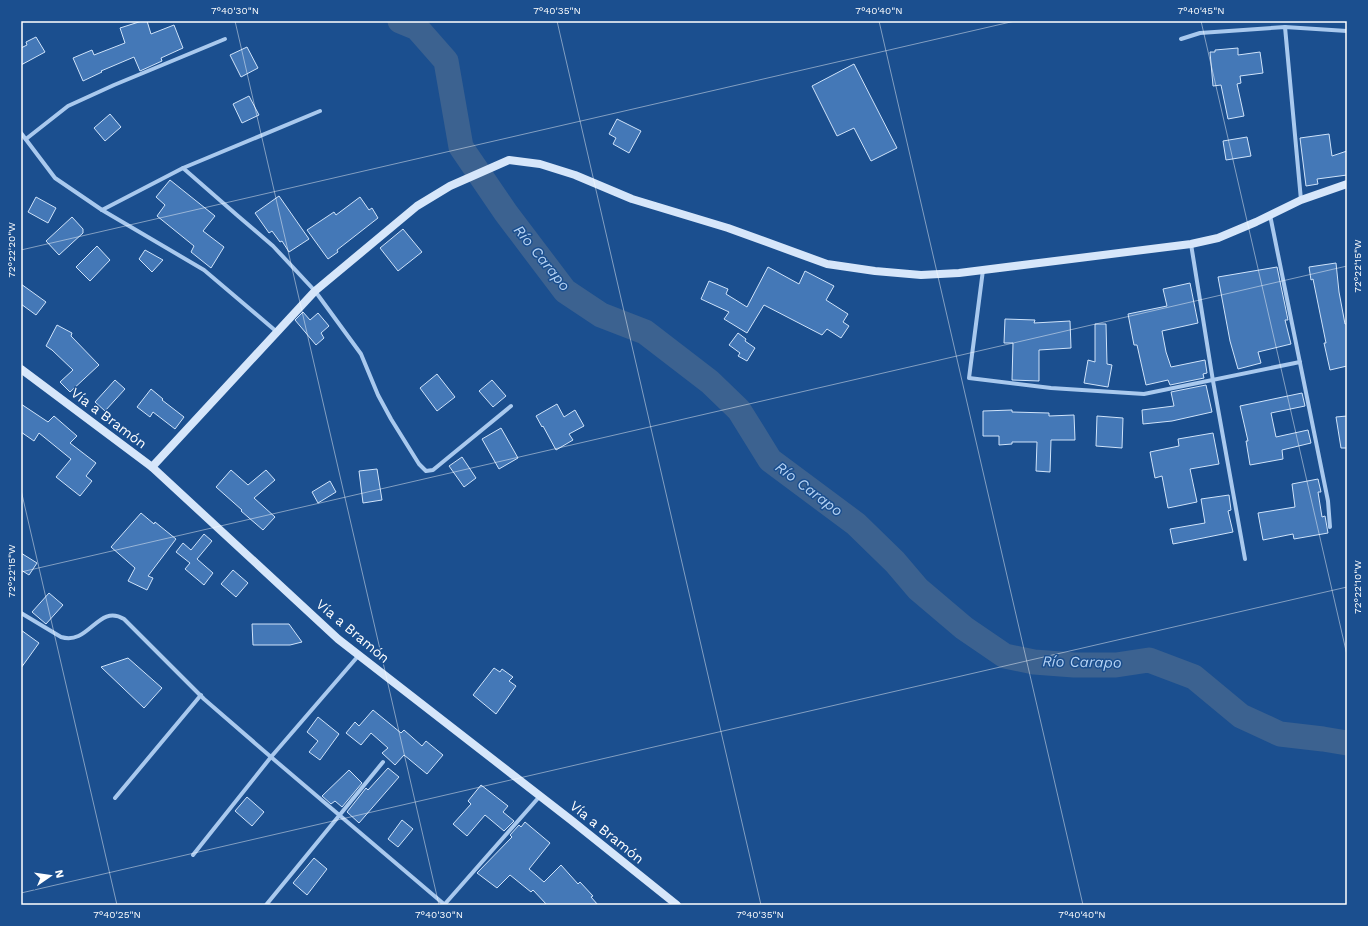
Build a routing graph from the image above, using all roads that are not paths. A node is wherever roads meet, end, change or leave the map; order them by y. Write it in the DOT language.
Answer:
graph roads {
  1 [pos="1285,27"];
  2 [pos="1347,31"];
  3 [pos="225,39"];
  4 [pos="1181,39"];
  5 [pos="320,111"];
  6 [pos="21,133"];
  7 [pos="26,139"];
  8 [pos="183,168"];
  9 [pos="1347,184"];
  10 [pos="1301,200"];
  11 [pos="102,210"];
  12 [pos="1270,215"];
  13 [pos="1191,244"];
  14 [pos="983,270"];
  15 [pos="315,291"];
  16 [pos="277,332"];
  17 [pos="1300,362"];
  18 [pos="21,369"];
  19 [pos="1213,381"];
  20 [pos="511,406"];
  21 [pos="152,467"];
  22 [pos="1330,527"];
  23 [pos="1246,559"];
  24 [pos="21,613"];
  25 [pos="359,655"];
  26 [pos="201,695"];
  27 [pos="271,757"];
  28 [pos="383,762"];
  29 [pos="540,796"];
  30 [pos="115,798"];
  31 [pos="340,816"];
  32 [pos="193,855"];
  33 [pos="266,905"];
  34 [pos="445,905"];
  35 [pos="675,905"];
  1 -- 2 [label="street"];
  1 -- 4 [label="street"];
  1 -- 10 [label="street"];
  3 -- 7 [label="street"];
  5 -- 8 [label="street"];
  6 -- 7 [label="street"];
  7 -- 11 [label="street"];
  8 -- 11 [label="street"];
  8 -- 15 [label="street"];
  9 -- 10 [label="street"];
  10 -- 12 [label="street"];
  11 -- 16 [label="street"];
  12 -- 13 [label="street"];
  12 -- 17 [label="street"];
  13 -- 14 [label="street"];
  13 -- 19 [label="street"];
  14 -- 15 [label="street"];
  14 -- 19 [label="street"];
  15 -- 16 [label="street"];
  15 -- 20 [label="street"];
  16 -- 21 [label="street"];
  17 -- 19 [label="street"];
  17 -- 22 [label="street"];
  18 -- 21 [label="street, Vía a Bramón"];
  19 -- 23 [label="street"];
  21 -- 25 [label="street, Vía a Bramón"];
  24 -- 26 [label="street"];
  25 -- 27 [label="street"];
  25 -- 29 [label="street, Vía a Bramón"];
  26 -- 27 [label="street"];
  26 -- 30 [label="street"];
  27 -- 31 [label="street"];
  27 -- 32 [label="street"];
  28 -- 31 [label="street"];
  29 -- 34 [label="street"];
  29 -- 35 [label="street, Vía a Bramón"];
  31 -- 33 [label="street"];
  31 -- 34 [label="street"];
}
